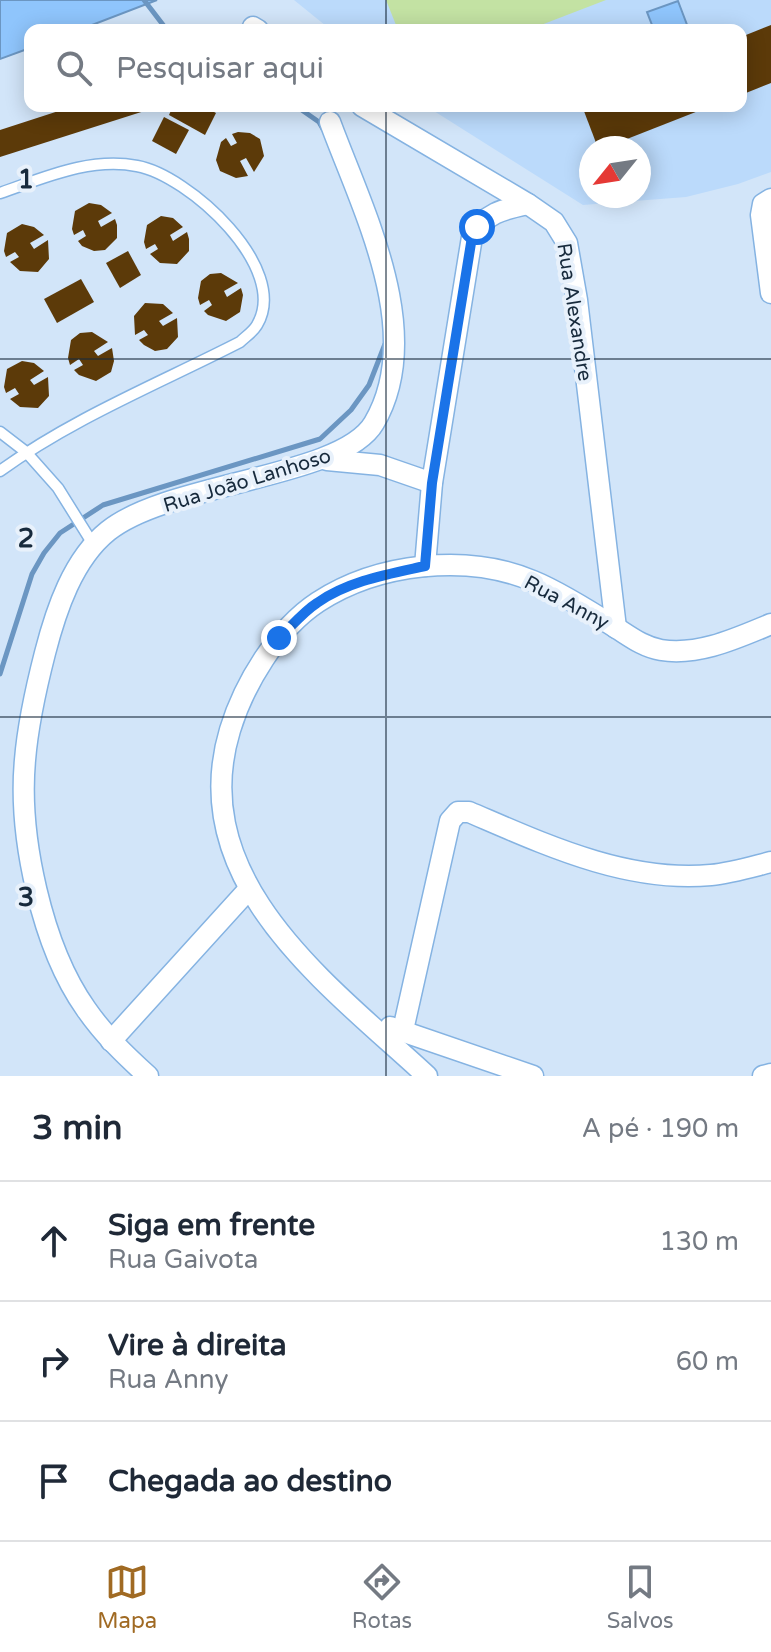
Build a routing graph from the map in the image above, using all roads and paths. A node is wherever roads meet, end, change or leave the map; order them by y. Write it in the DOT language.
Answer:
graph roads {
  1 [pos="372,112"];
  2 [pos="330,122"];
  3 [pos="0,193"];
  4 [pos="768,200"];
  5 [pos="528,204"];
  6 [pos="771,293"];
  7 [pos="0,432"];
  8 [pos="26,452"];
  9 [pos="321,460"];
  10 [pos="0,471"];
  11 [pos="432,483"];
  12 [pos="88,536"];
  13 [pos="425,566"];
  14 [pos="771,624"];
  15 [pos="616,628"];
  16 [pos="771,862"];
  17 [pos="248,890"];
  18 [pos="370,1023"];
  19 [pos="403,1030"];
  20 [pos="111,1041"];
  21 [pos="444,1045"];
  22 [pos="771,1074"];
  23 [pos="148,1076"];
  24 [pos="427,1076"];
  25 [pos="434,1076"];
  26 [pos="533,1076"];
  27 [pos="763,1076"];
  1 -- 5 [label="street, Rua Alexandre"];
  2 -- 9 [label="street, Rua João Lanhoso"];
  3 -- 8 [label="lane"];
  4 -- 6 [label="street"];
  5 -- 11 [label="street"];
  5 -- 15 [label="street, Rua Alexandre"];
  7 -- 8 [label="lane"];
  8 -- 10 [label="lane"];
  8 -- 12 [label="lane"];
  9 -- 11 [label="street"];
  9 -- 12 [label="street, Rua João Lanhoso"];
  11 -- 13 [label="street"];
  12 -- 20 [label="street, Rua João Lanhoso"];
  13 -- 15 [label="street, Rua Anny"];
  13 -- 17 [label="street, Rua Anny"];
  14 -- 15 [label="street, Rua Anny"];
  16 -- 19 [label="street"];
  17 -- 18 [label="street, Rua Anny"];
  17 -- 20 [label="street"];
  18 -- 19 [label="street"];
  18 -- 24 [label="street, Rua Anny"];
  19 -- 21 [label="street"];
  20 -- 23 [label="street, Rua João Lanhoso"];
  21 -- 25 [label="street"];
  21 -- 26 [label="street"];
  22 -- 27 [label="street"];
}
